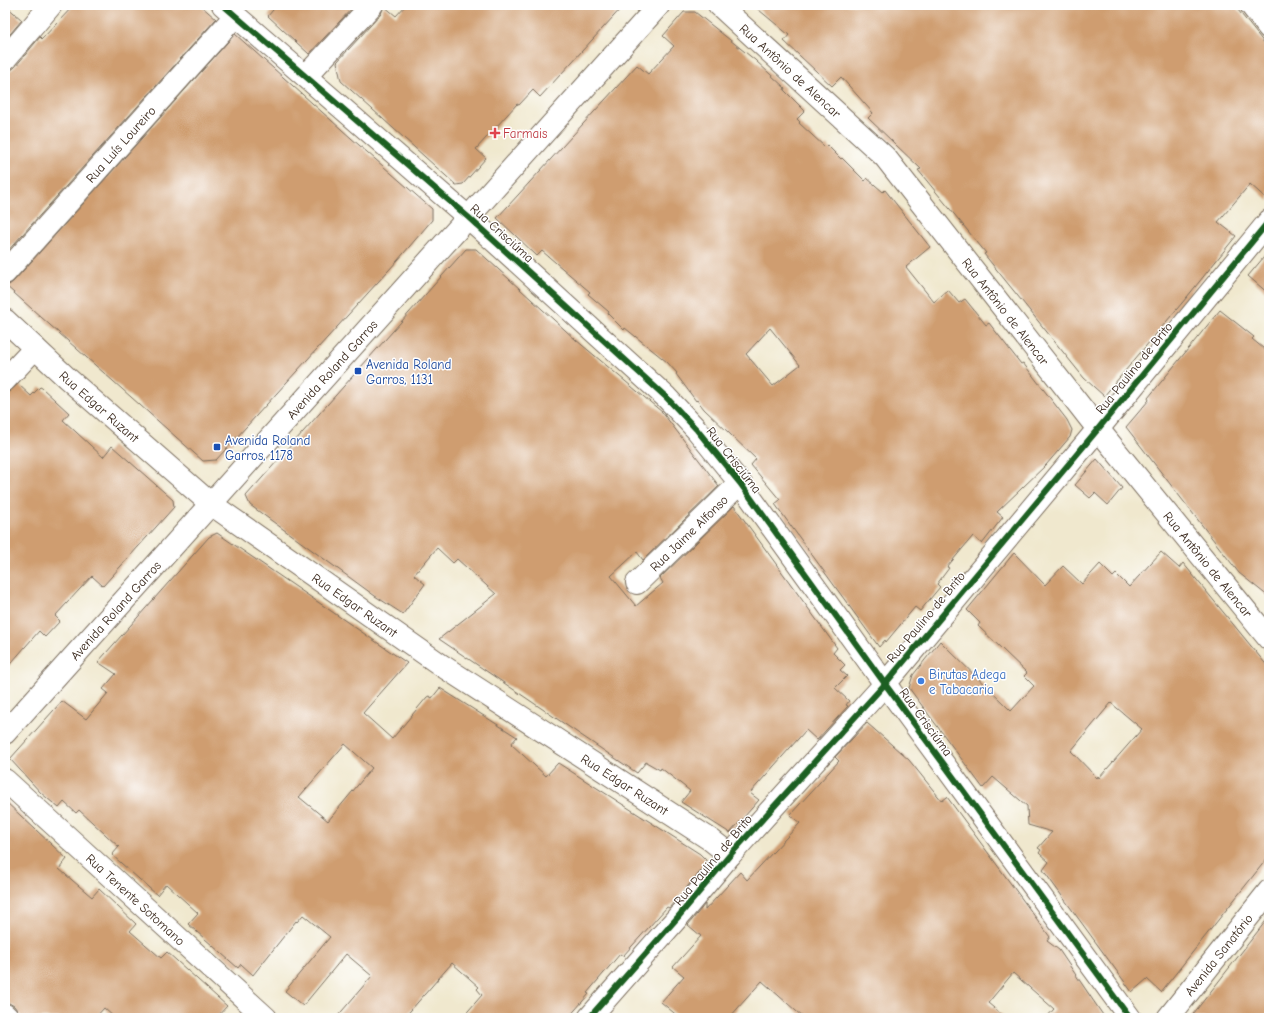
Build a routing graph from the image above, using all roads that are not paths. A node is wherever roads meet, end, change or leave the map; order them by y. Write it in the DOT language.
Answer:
graph roads {
  1 [pos="52,5"];
  2 [pos="372,5"];
  3 [pos="659,5"];
  4 [pos="719,5"];
  5 [pos="1251,5"];
  6 [pos="229,10"];
  7 [pos="1269,28"];
  8 [pos="5,59"];
  9 [pos="306,76"];
  10 [pos="468,217"];
  11 [pos="1269,221"];
  12 [pos="5,273"];
  13 [pos="5,320"];
  14 [pos="34,348"];
  15 [pos="5,380"];
  16 [pos="1098,429"];
  17 [pos="740,483"];
  18 [pos="210,504"];
  19 [pos="637,582"];
  20 [pos="1269,639"];
  21 [pos="885,684"];
  22 [pos="5,733"];
  23 [pos="5,780"];
  24 [pos="730,855"];
  25 [pos="1269,891"];
  26 [pos="5,1015"];
  27 [pos="8,1018"];
  28 [pos="266,1018"];
  29 [pos="590,1018"];
  30 [pos="1130,1018"];
  31 [pos="1168,1018"];
  1 -- 8 [label="street"];
  2 -- 9 [label="street"];
  3 -- 10 [label="street, Avenida Roland Garros"];
  4 -- 16 [label="street, Rua Antônio de Alencar"];
  5 -- 7 [label="street"];
  6 -- 9 [label="street, Rua Crisciúma"];
  6 -- 12 [label="street, Rua Luís Loureiro"];
  9 -- 10 [label="street, Rua Crisciúma"];
  10 -- 17 [label="street, Rua Crisciúma"];
  10 -- 18 [label="street, Avenida Roland Garros"];
  11 -- 16 [label="street, Rua Paulino de Brito"];
  13 -- 14 [label="street, Rua Edgar Ruzant"];
  14 -- 15 [label="street"];
  14 -- 18 [label="street, Rua Edgar Ruzant"];
  16 -- 20 [label="street, Rua Antônio de Alencar"];
  16 -- 21 [label="street, Rua Paulino de Brito"];
  17 -- 19 [label="street, Rua Jaime Alfonso"];
  17 -- 21 [label="street, Rua Crisciúma"];
  18 -- 22 [label="street, Avenida Roland Garros"];
  18 -- 24 [label="street, Rua Edgar Ruzant"];
  21 -- 24 [label="street, Rua Paulino de Brito"];
  21 -- 30 [label="street, Rua Crisciúma"];
  23 -- 28 [label="street, Rua Tenente Sotomano"];
  24 -- 29 [label="street, Rua Paulino de Brito"];
  25 -- 31 [label="street, Avenida Sanatório"];
  26 -- 27 [label="street"];
}
